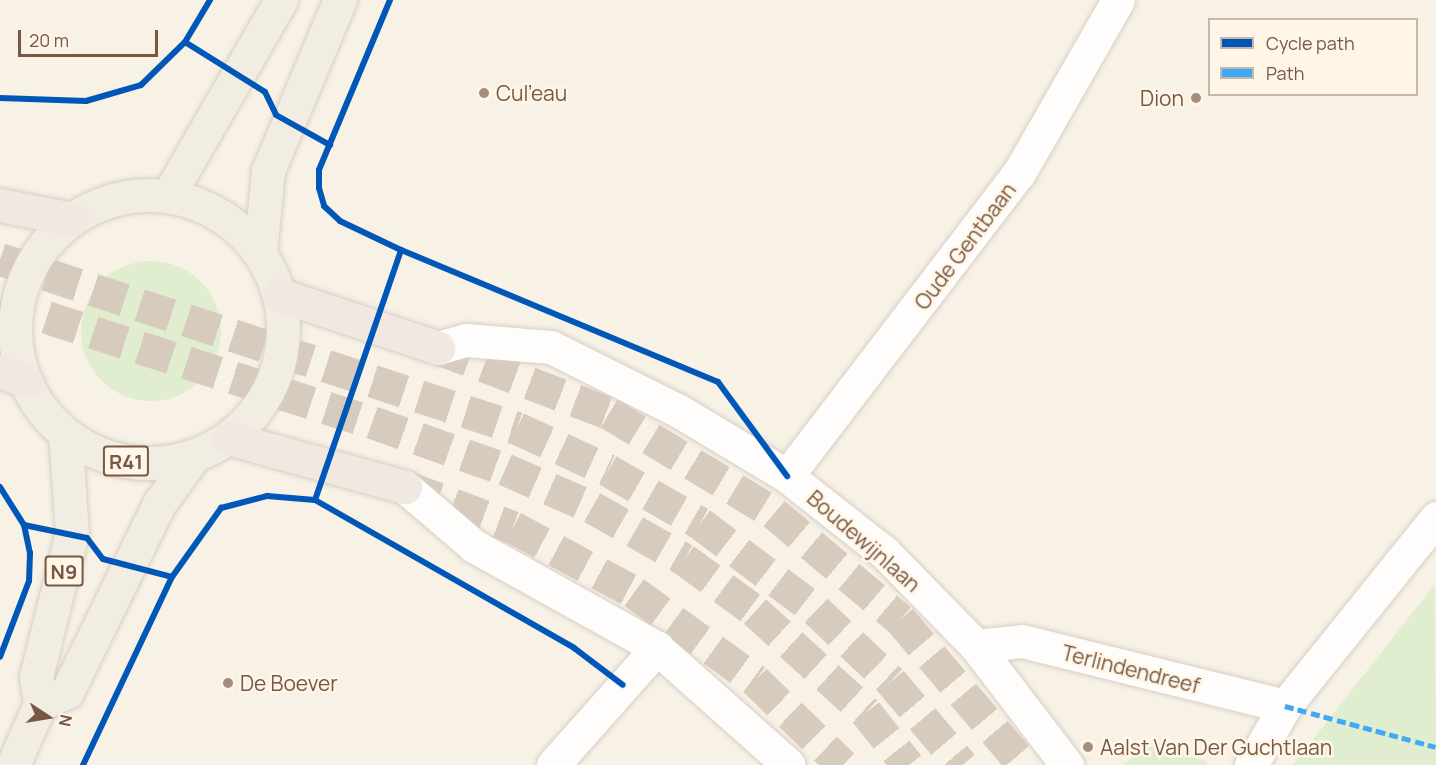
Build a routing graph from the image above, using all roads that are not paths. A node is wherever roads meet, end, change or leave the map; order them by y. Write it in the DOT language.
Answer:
graph roads {
  1 [pos="282,0"];
  2 [pos="340,0"];
  3 [pos="1118,0"];
  4 [pos="169,194"];
  5 [pos="0,205"];
  6 [pos="73,219"];
  7 [pos="260,253"];
  8 [pos="280,295"];
  9 [pos="438,348"];
  10 [pos="13,376"];
  11 [pos="65,434"];
  12 [pos="228,438"];
  13 [pos="193,456"];
  14 [pos="787,476"];
  15 [pos="405,487"];
  16 [pos="1436,518"];
  17 [pos="976,646"];
  18 [pos="657,648"];
  19 [pos="40,704"];
  20 [pos="1285,706"];
  21 [pos="13,765"];
  22 [pos="553,765"];
  23 [pos="789,765"];
  24 [pos="1067,765"];
  25 [pos="1251,765"];
  1 -- 4 [label="main road"];
  2 -- 7 [label="main road"];
  3 -- 14 [label="street, Oude Gentbaan"];
  4 -- 6 [label="main road"];
  4 -- 7 [label="main road"];
  5 -- 6 [label="highway"];
  6 -- 10 [label="main road"];
  7 -- 8 [label="main road"];
  8 -- 9 [label="highway"];
  8 -- 12 [label="main road"];
  9 -- 14 [label="street, Boudewijnlaan"];
  10 -- 11 [label="main road"];
  11 -- 13 [label="main road, R41"];
  11 -- 19 [label="main road, N9"];
  12 -- 13 [label="main road"];
  12 -- 15 [label="highway"];
  13 -- 19 [label="main road"];
  14 -- 17 [label="street, Boudewijnlaan"];
  15 -- 18 [label="street"];
  16 -- 20 [label="street"];
  17 -- 20 [label="street, Terlindendreef"];
  17 -- 24 [label="street, Boudewijnlaan"];
  18 -- 22 [label="street"];
  18 -- 23 [label="street"];
  19 -- 21 [label="main road"];
  20 -- 25 [label="street"];
}
